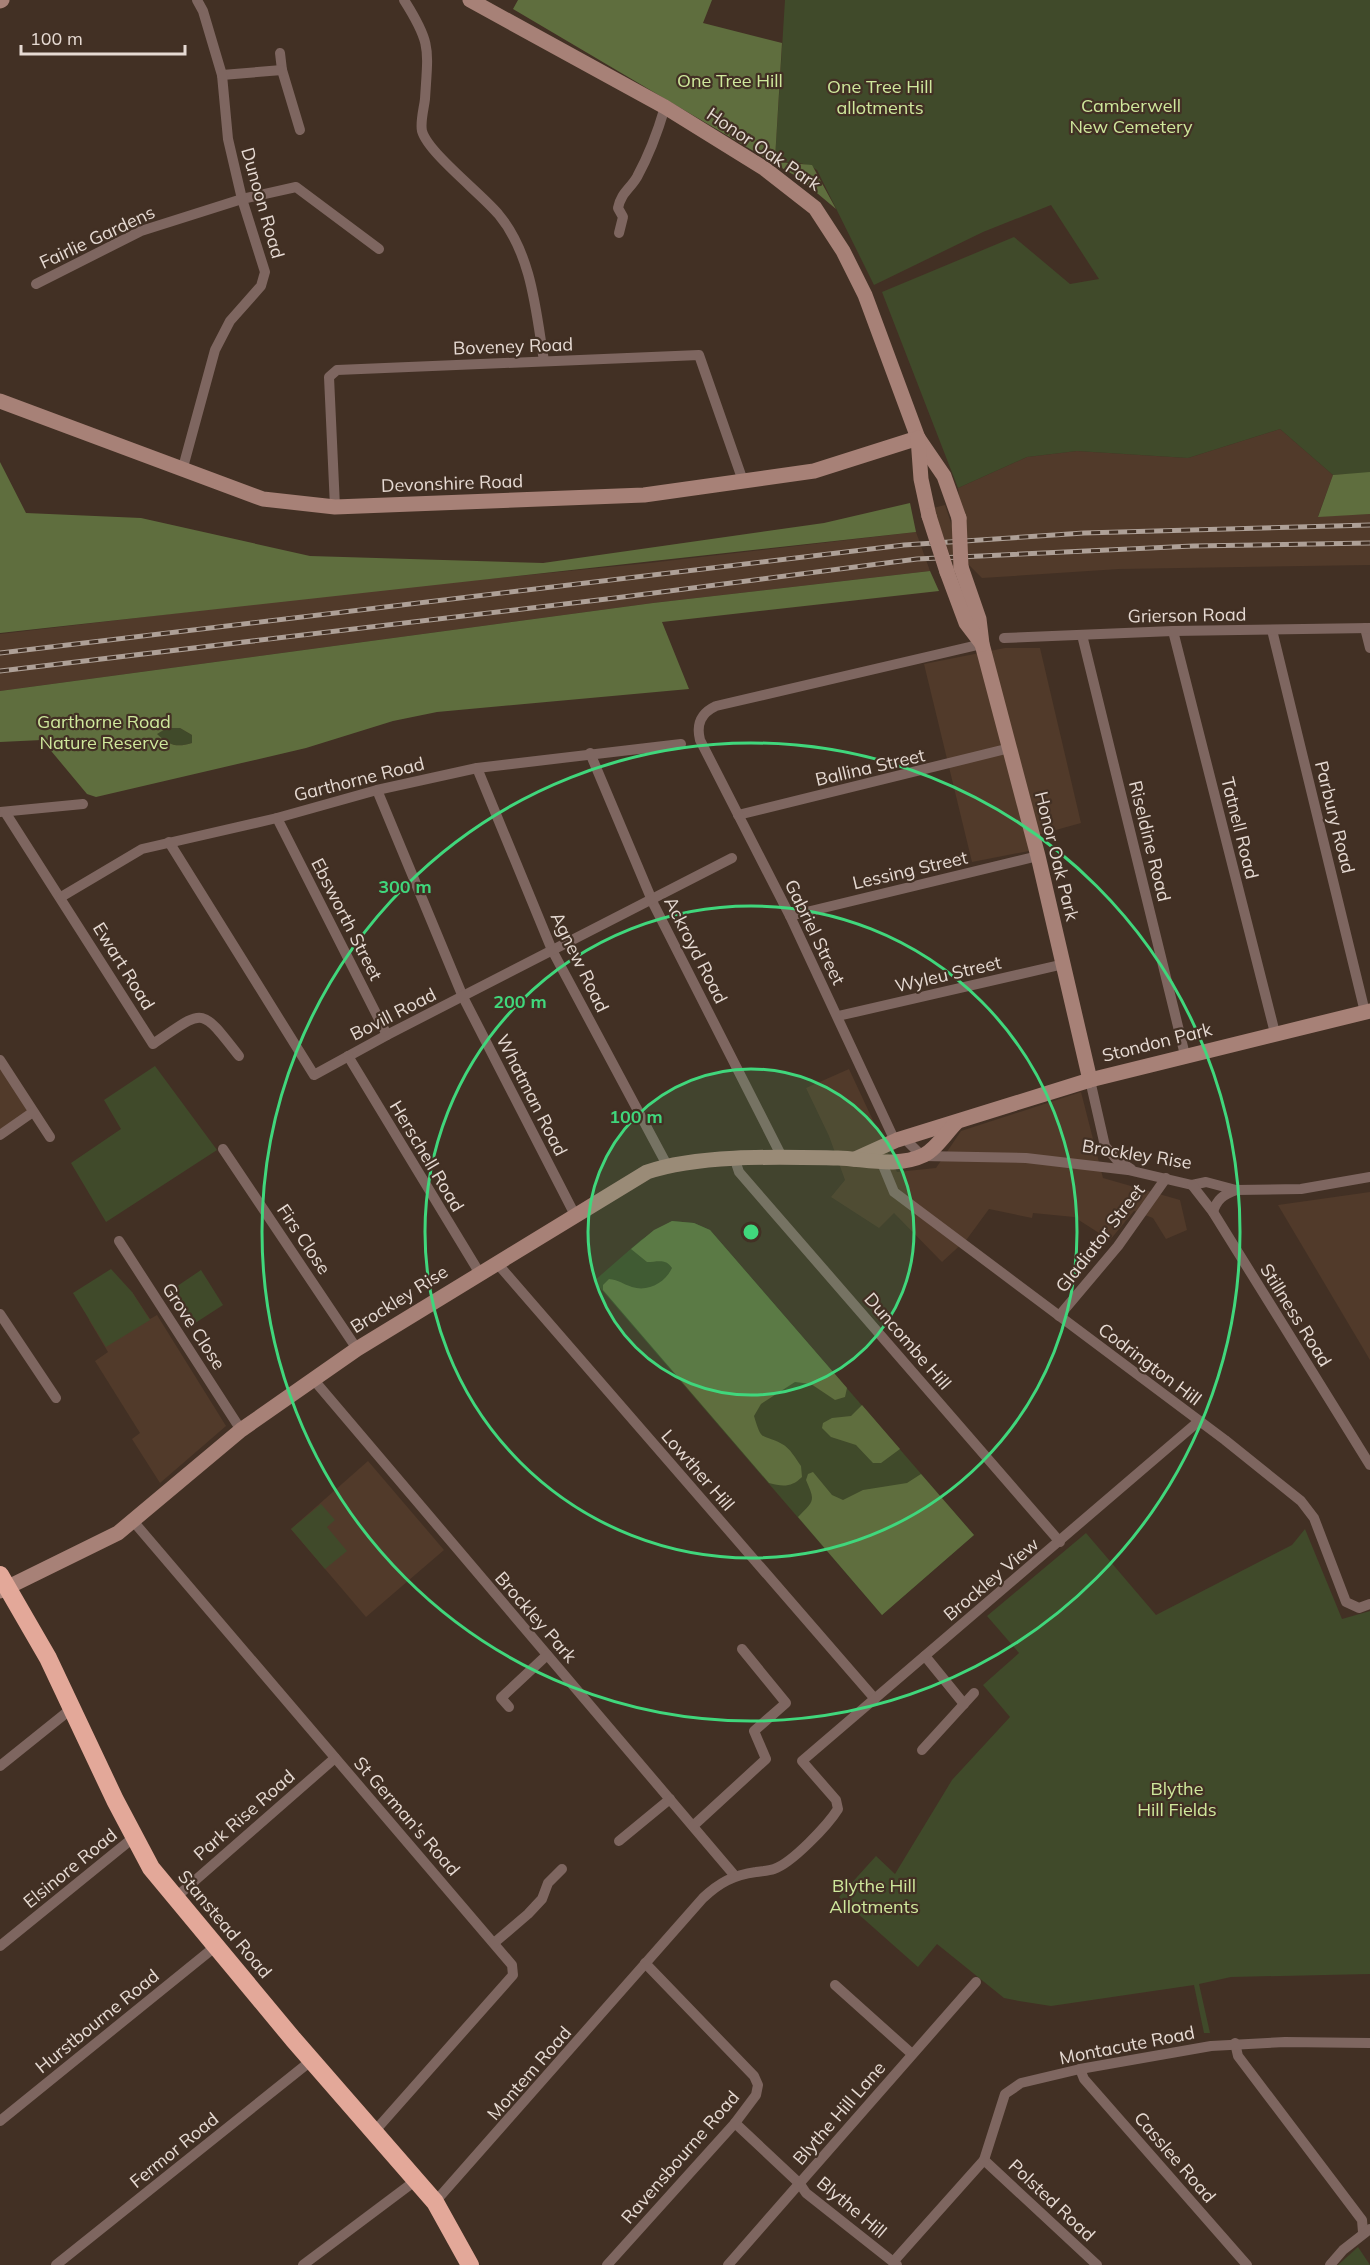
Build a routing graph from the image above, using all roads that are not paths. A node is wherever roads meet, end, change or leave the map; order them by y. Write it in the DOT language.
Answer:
graph roads {
  1 [pos="197,0"];
  2 [pos="404,0"];
  3 [pos="475,1"];
  4 [pos="280,52"];
  5 [pos="282,70"];
  6 [pos="222,75"];
  7 [pos="665,107"];
  8 [pos="300,130"];
  9 [pos="242,199"];
  10 [pos="619,233"];
  11 [pos="379,249"];
  12 [pos="36,284"];
  13 [pos="544,362"];
  14 [pos="0,400"];
  15 [pos="918,438"];
  16 [pos="182,471"];
  17 [pos="743,481"];
  18 [pos="335,507"];
  19 [pos="954,569"];
  20 [pos="1367,628"];
  21 [pos="1272,630"];
  22 [pos="1173,631"];
  23 [pos="1082,635"];
  24 [pos="1004,638"];
  25 [pos="982,644"];
  26 [pos="1370,648"];
  27 [pos="681,744"];
  28 [pos="1010,748"];
  29 [pos="590,753"];
  30 [pos="477,768"];
  31 [pos="377,790"];
  32 [pos="83,804"];
  33 [pos="2,812"];
  34 [pos="738,815"];
  35 [pos="278,818"];
  36 [pos="170,842"];
  37 [pos="1038,856"];
  38 [pos="732,858"];
  39 [pos="61,897"];
  40 [pos="652,899"];
  41 [pos="790,916"];
  42 [pos="552,950"];
  43 [pos="1064,964"];
  44 [pos="463,997"];
  45 [pos="1367,1011"];
  46 [pos="838,1016"];
  47 [pos="1275,1033"];
  48 [pos="387,1035"];
  49 [pos="1185,1055"];
  50 [pos="239,1056"];
  51 [pos="348,1056"];
  52 [pos="0,1060"];
  53 [pos="1090,1080"];
  54 [pos="33,1113"];
  55 [pos="0,1135"];
  56 [pos="911,1136"];
  57 [pos="50,1137"];
  58 [pos="932,1138"];
  59 [pos="895,1141"];
  60 [pos="1105,1146"];
  61 [pos="222,1149"];
  62 [pos="922,1156"];
  63 [pos="782,1157"];
  64 [pos="855,1159"];
  65 [pos="735,1160"];
  66 [pos="882,1163"];
  67 [pos="1085,1164"];
  68 [pos="667,1165"];
  69 [pos="1139,1173"];
  70 [pos="1370,1177"];
  71 [pos="1166,1178"];
  72 [pos="1192,1185"];
  73 [pos="1236,1190"];
  74 [pos="1213,1212"];
  75 [pos="575,1215"];
  76 [pos="119,1241"];
  77 [pos="496,1262"];
  78 [pos="478,1272"];
  79 [pos="0,1314"];
  80 [pos="1059,1316"];
  81 [pos="357,1349"];
  82 [pos="313,1379"];
  83 [pos="56,1398"];
  84 [pos="1199,1421"];
  85 [pos="241,1430"];
  86 [pos="1370,1465"];
  87 [pos="133,1521"];
  88 [pos="1060,1542"];
  89 [pos="2,1584"];
  90 [pos="1370,1604"];
  91 [pos="742,1649"];
  92 [pos="547,1655"];
  93 [pos="925,1656"];
  94 [pos="975,1693"];
  95 [pos="875,1699"];
  96 [pos="964,1704"];
  97 [pos="509,1707"];
  98 [pos="71,1709"];
  99 [pos="922,1750"];
  100 [pos="336,1758"];
  101 [pos="0,1767"];
  102 [pos="670,1799"];
  103 [pos="693,1826"];
  104 [pos="133,1838"];
  105 [pos="620,1841"];
  106 [pos="562,1869"];
  107 [pos="735,1876"];
  108 [pos="175,1898"];
  109 [pos="494,1943"];
  110 [pos="0,1946"];
  111 [pos="216,1946"];
  112 [pos="645,1964"];
  113 [pos="976,1982"];
  114 [pos="835,1985"];
  115 [pos="1235,2043"];
  116 [pos="1370,2043"];
  117 [pos="912,2054"];
  118 [pos="312,2060"];
  119 [pos="1080,2069"];
  120 [pos="0,2121"];
  121 [pos="735,2123"];
  122 [pos="374,2132"];
  123 [pos="984,2160"];
  124 [pos="415,2181"];
  125 [pos="800,2184"];
  126 [pos="435,2202"];
  127 [pos="1367,2230"];
  128 [pos="895,2264"];
  129 [pos="56,2265"];
  130 [pos="303,2265"];
  131 [pos="470,2265"];
  132 [pos="607,2265"];
  133 [pos="728,2265"];
  134 [pos="1097,2265"];
  135 [pos="1247,2265"];
  136 [pos="1330,2265"];
  1 -- 6 [label="street, Dunoon Road"];
  2 -- 13 [label="street"];
  3 -- 7 [label="main road, Honor Oak Park"];
  4 -- 5 [label="street"];
  5 -- 6 [label="street"];
  5 -- 8 [label="street"];
  6 -- 9 [label="street, Dunoon Road"];
  7 -- 10 [label="street"];
  7 -- 15 [label="main road, Honor Oak Park"];
  9 -- 11 [label="street, Fairlie Gardens"];
  9 -- 12 [label="street, Fairlie Gardens"];
  9 -- 16 [label="street, Dunoon Road"];
  13 -- 17 [label="street, Boveney Road"];
  13 -- 18 [label="street, Boveney Road"];
  14 -- 16 [label="main road, Devonshire Road"];
  15 -- 17 [label="main road, Devonshire Road"];
  15 -- 19 [label="main road, Honor Oak Park, bridge"];
  15 -- 19 [label="main road, Honor Oak Park, bridge"];
  16 -- 18 [label="main road, Devonshire Road"];
  17 -- 18 [label="main road, Devonshire Road"];
  19 -- 25 [label="main road, Honor Oak Park"];
  20 -- 21 [label="street, Grierson Road"];
  20 -- 26 [label="street"];
  21 -- 22 [label="street, Grierson Road"];
  21 -- 45 [label="street, Parbury Road"];
  22 -- 23 [label="street, Grierson Road"];
  22 -- 47 [label="street, Tatnell Road"];
  23 -- 24 [label="street, Grierson Road"];
  23 -- 49 [label="street, Riseldine Road"];
  25 -- 28 [label="main road, Honor Oak Park"];
  25 -- 34 [label="street, Gabriel Street"];
  27 -- 29 [label="street, Garthorne Road"];
  28 -- 34 [label="street, Ballina Street"];
  28 -- 37 [label="main road, Honor Oak Park"];
  29 -- 30 [label="street, Garthorne Road"];
  29 -- 40 [label="street, Ackroyd Road"];
  30 -- 31 [label="street, Garthorne Road"];
  30 -- 42 [label="street, Agnew Road"];
  31 -- 35 [label="street, Garthorne Road"];
  31 -- 44 [label="street, Whatman Road"];
  32 -- 33 [label="street"];
  33 -- 39 [label="street, Ewart Road"];
  34 -- 41 [label="street, Gabriel Street"];
  35 -- 36 [label="street, Garthorne Road"];
  35 -- 48 [label="street, Ebsworth Street"];
  36 -- 39 [label="street, Garthorne Road"];
  36 -- 51 [label="street, Bovill Road"];
  37 -- 41 [label="street, Lessing Street"];
  37 -- 43 [label="main road, Honor Oak Park"];
  38 -- 40 [label="street, Bovill Road"];
  39 -- 50 [label="street, Ewart Road"];
  40 -- 42 [label="street, Bovill Road"];
  40 -- 63 [label="street, Ackroyd Road"];
  41 -- 46 [label="street, Gabriel Street"];
  42 -- 44 [label="street, Bovill Road"];
  42 -- 68 [label="street, Agnew Road"];
  43 -- 46 [label="street, Wyleu Street"];
  43 -- 53 [label="main road, Honor Oak Park"];
  44 -- 48 [label="street, Bovill Road"];
  44 -- 75 [label="street, Whatman Road"];
  45 -- 47 [label="main road, Stondon Park"];
  46 -- 59 [label="street, Gabriel Street"];
  47 -- 49 [label="main road, Stondon Park"];
  48 -- 51 [label="street, Bovill Road"];
  49 -- 53 [label="main road, Stondon Park"];
  51 -- 78 [label="street, Herschell Road"];
  52 -- 54 [label="street"];
  53 -- 58 [label="main road, Stondon Park"];
  53 -- 60 [label="street"];
  54 -- 55 [label="street"];
  54 -- 57 [label="street"];
  56 -- 58 [label="main road"];
  56 -- 59 [label="main road"];
  56 -- 62 [label="street"];
  58 -- 62 [label="main road, Stondon Park"];
  59 -- 64 [label="main road"];
  60 -- 67 [label="street"];
  60 -- 69 [label="street"];
  61 -- 81 [label="street, Firs Close"];
  62 -- 66 [label="main road, Stondon Park"];
  62 -- 67 [label="street, Brockley Rise"];
  63 -- 64 [label="main road, Brockley Rise"];
  63 -- 65 [label="main road, Brockley Rise"];
  64 -- 66 [label="main road, Stondon Park"];
  65 -- 68 [label="main road, Brockley Rise"];
  65 -- 88 [label="street, Duncombe Hill"];
  66 -- 80 [label="street, Codrington Hill"];
  67 -- 69 [label="street, Brockley Rise"];
  68 -- 75 [label="main road, Brockley Rise"];
  69 -- 71 [label="street, Brockley Rise"];
  70 -- 73 [label="street, Brockley Rise"];
  71 -- 72 [label="street, Brockley Rise"];
  71 -- 80 [label="street, Gladiator Street"];
  72 -- 73 [label="street, Brockley Rise"];
  72 -- 74 [label="street, Stillness Road"];
  73 -- 74 [label="street"];
  74 -- 86 [label="street, Stillness Road"];
  75 -- 77 [label="main road, Brockley Rise"];
  76 -- 85 [label="street, Grove Close"];
  77 -- 78 [label="main road, Brockley Rise"];
  77 -- 95 [label="street, Lowther Hill"];
  78 -- 81 [label="main road, Brockley Rise"];
  79 -- 83 [label="street"];
  80 -- 84 [label="street, Codrington Hill"];
  81 -- 82 [label="main road, Brockley Rise"];
  82 -- 85 [label="main road, Brockley Rise"];
  82 -- 92 [label="street, Brockley Park"];
  84 -- 88 [label="street, Brockley View"];
  84 -- 90 [label="street, Codrington Hill"];
  85 -- 87 [label="main road, Brockley Rise"];
  87 -- 89 [label="main road, Brockley Rise"];
  87 -- 100 [label="street, St German's Road"];
  88 -- 93 [label="street, Brockley View"];
  89 -- 98 [label="highway, Stanstead Road"];
  91 -- 103 [label="street"];
  92 -- 97 [label="street"];
  92 -- 102 [label="street, Brockley Park"];
  93 -- 95 [label="street, Brockley View"];
  93 -- 96 [label="street"];
  94 -- 96 [label="street"];
  95 -- 107 [label="street, Brockley View"];
  96 -- 99 [label="street"];
  98 -- 101 [label="street"];
  98 -- 104 [label="highway, Stanstead Road"];
  100 -- 108 [label="street, Park Rise Road"];
  100 -- 109 [label="street, St German's Road"];
  102 -- 103 [label="street, Brockley Park"];
  102 -- 105 [label="street"];
  103 -- 107 [label="street, Brockley Park"];
  104 -- 108 [label="highway, Stanstead Road"];
  104 -- 110 [label="street, Elsinore Road"];
  106 -- 109 [label="street"];
  107 -- 112 [label="street, Montem Road"];
  108 -- 111 [label="highway, Stanstead Road"];
  109 -- 122 [label="street, St German's Road"];
  111 -- 118 [label="highway, Stanstead Road"];
  111 -- 120 [label="street, Hurstbourne Road"];
  112 -- 121 [label="street, Ravensbourne Road"];
  112 -- 126 [label="street, Montem Road"];
  113 -- 117 [label="street, Blythe Hill Lane"];
  114 -- 117 [label="street"];
  115 -- 116 [label="street, Montacute Road"];
  115 -- 119 [label="street, Montacute Road"];
  115 -- 127 [label="street"];
  117 -- 125 [label="street, Blythe Hill Lane"];
  118 -- 122 [label="highway, Stanstead Road"];
  118 -- 129 [label="street, Fermor Road"];
  119 -- 123 [label="street, Montacute Road"];
  119 -- 135 [label="street, Casslee Road"];
  121 -- 125 [label="street, Blythe Hill"];
  121 -- 132 [label="street, Ravensbourne Road"];
  122 -- 124 [label="highway, Stanstead Road"];
  123 -- 128 [label="street, Montacute Road"];
  123 -- 134 [label="street, Polsted Road"];
  124 -- 126 [label="highway, Stanstead Road"];
  124 -- 130 [label="street"];
  125 -- 128 [label="street, Blythe Hill"];
  125 -- 133 [label="street, Blythe Hill Lane"];
  126 -- 131 [label="highway, Stanstead Road"];
  127 -- 136 [label="street"];
}
